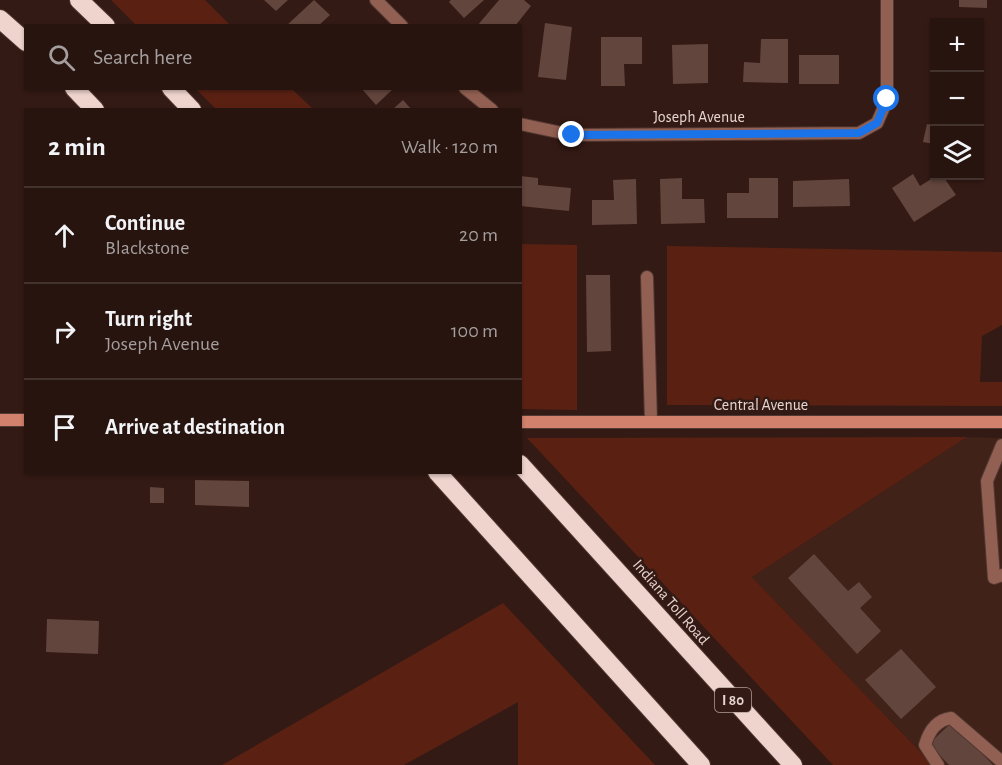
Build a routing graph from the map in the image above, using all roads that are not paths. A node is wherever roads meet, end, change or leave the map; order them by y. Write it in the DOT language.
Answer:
graph roads {
  1 [pos="79,0"];
  2 [pos="376,0"];
  3 [pos="887,0"];
  4 [pos="0,19"];
  5 [pos="104,24"];
  6 [pos="400,24"];
  7 [pos="24,40"];
  8 [pos="76,90"];
  9 [pos="173,90"];
  10 [pos="467,90"];
  11 [pos="93,108"];
  12 [pos="190,108"];
  13 [pos="490,108"];
  14 [pos="522,124"];
  15 [pos="647,277"];
  16 [pos="0,420"];
  17 [pos="24,420"];
  18 [pos="522,422"];
  19 [pos="651,422"];
  20 [pos="1002,422"];
  21 [pos="1002,445"];
  22 [pos="522,466"];
  23 [pos="441,476"];
  24 [pos="1002,575"];
  25 [pos="1002,762"];
  26 [pos="701,765"];
  27 [pos="793,765"];
  28 [pos="938,765"];
  1 -- 5 [label="highway"];
  2 -- 6 [label="street"];
  3 -- 14 [label="street, Joseph Avenue"];
  4 -- 7 [label="highway"];
  8 -- 11 [label="highway"];
  9 -- 12 [label="highway"];
  10 -- 13 [label="street"];
  15 -- 19 [label="street"];
  16 -- 17 [label="street"];
  18 -- 19 [label="street, Central Avenue"];
  19 -- 20 [label="street, Central Avenue"];
  21 -- 24 [label="street"];
  22 -- 27 [label="highway, Indiana Toll Road / I 80"];
  23 -- 26 [label="highway"];
  25 -- 28 [label="street"];
}
